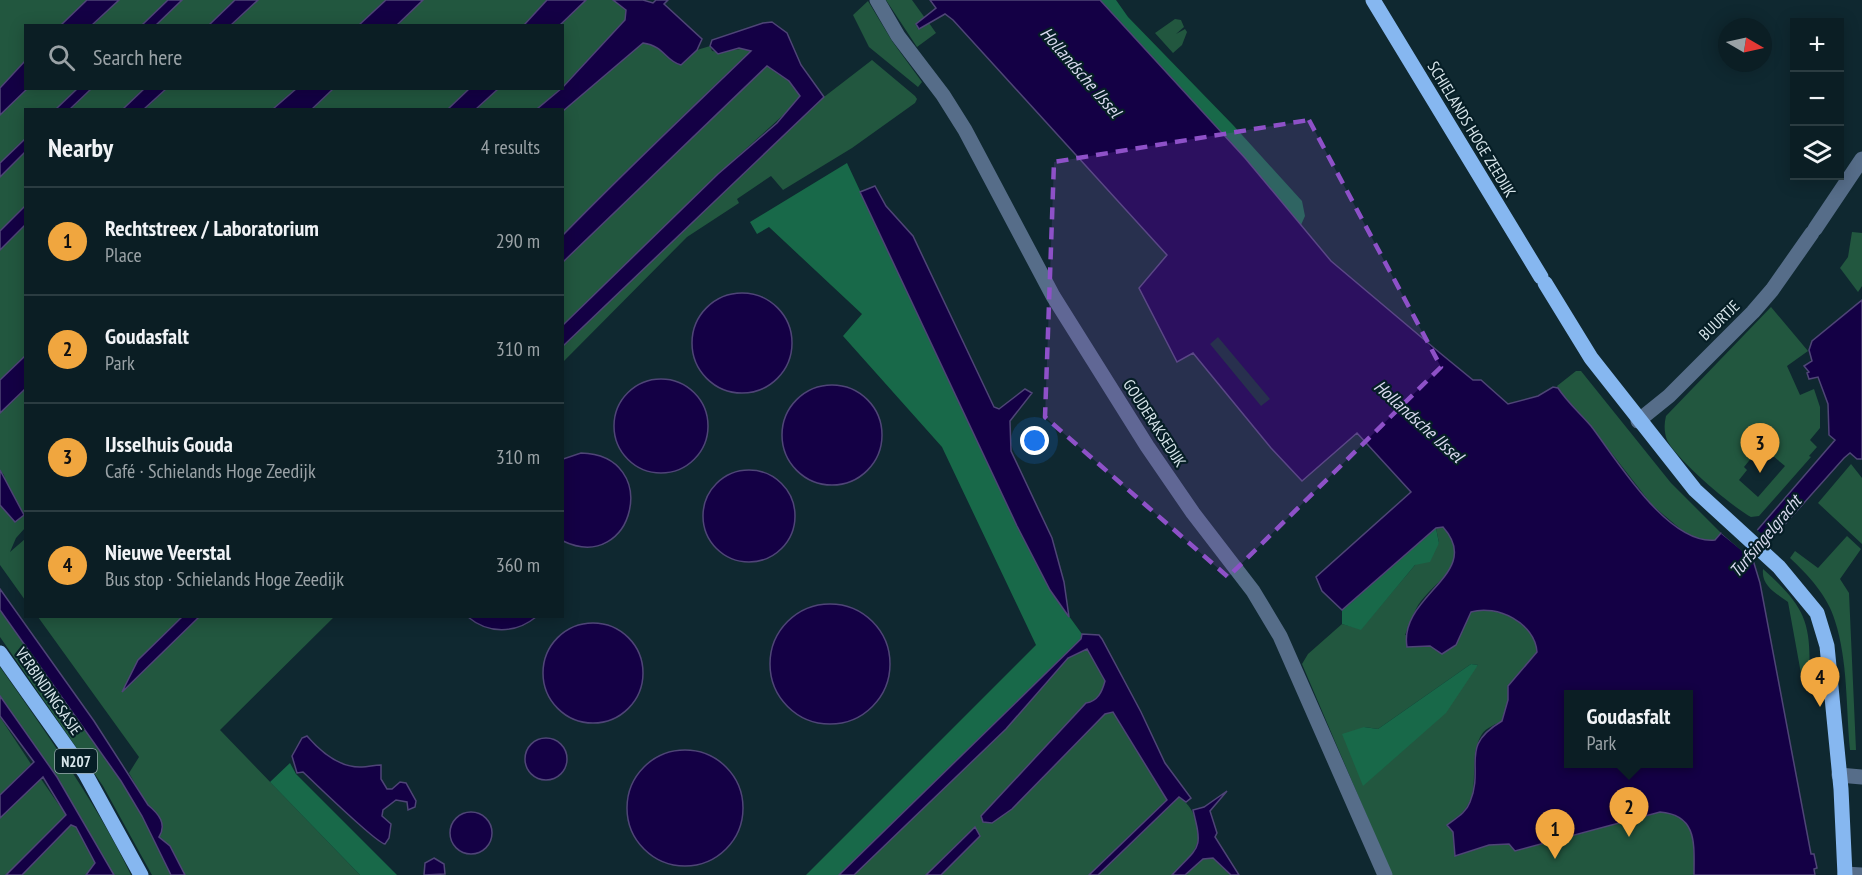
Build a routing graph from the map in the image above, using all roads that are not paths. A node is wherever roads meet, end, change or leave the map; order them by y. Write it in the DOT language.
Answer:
graph roads {
  1 [pos="877,0"];
  2 [pos="1373,0"];
  3 [pos="1862,159"];
  4 [pos="1638,421"];
  5 [pos="0,653"];
  6 [pos="1839,775"];
  7 [pos="1862,777"];
  8 [pos="1845,874"];
  9 [pos="1862,874"];
  10 [pos="141,875"];
  11 [pos="1385,875"];
  1 -- 11 [label="street, GOUDERAKSEDIJK"];
  2 -- 4 [label="main road, SCHIELANDS HOGE ZEEDIJK"];
  3 -- 4 [label="street, BUURTJE"];
  4 -- 6 [label="main road, SCHIELANDS HOGE ZEEDIJK"];
  5 -- 10 [label="main road, VERBINDINGSASJE / N207"];
  6 -- 7 [label="street"];
  6 -- 8 [label="main road"];
  8 -- 9 [label="street"];
}
